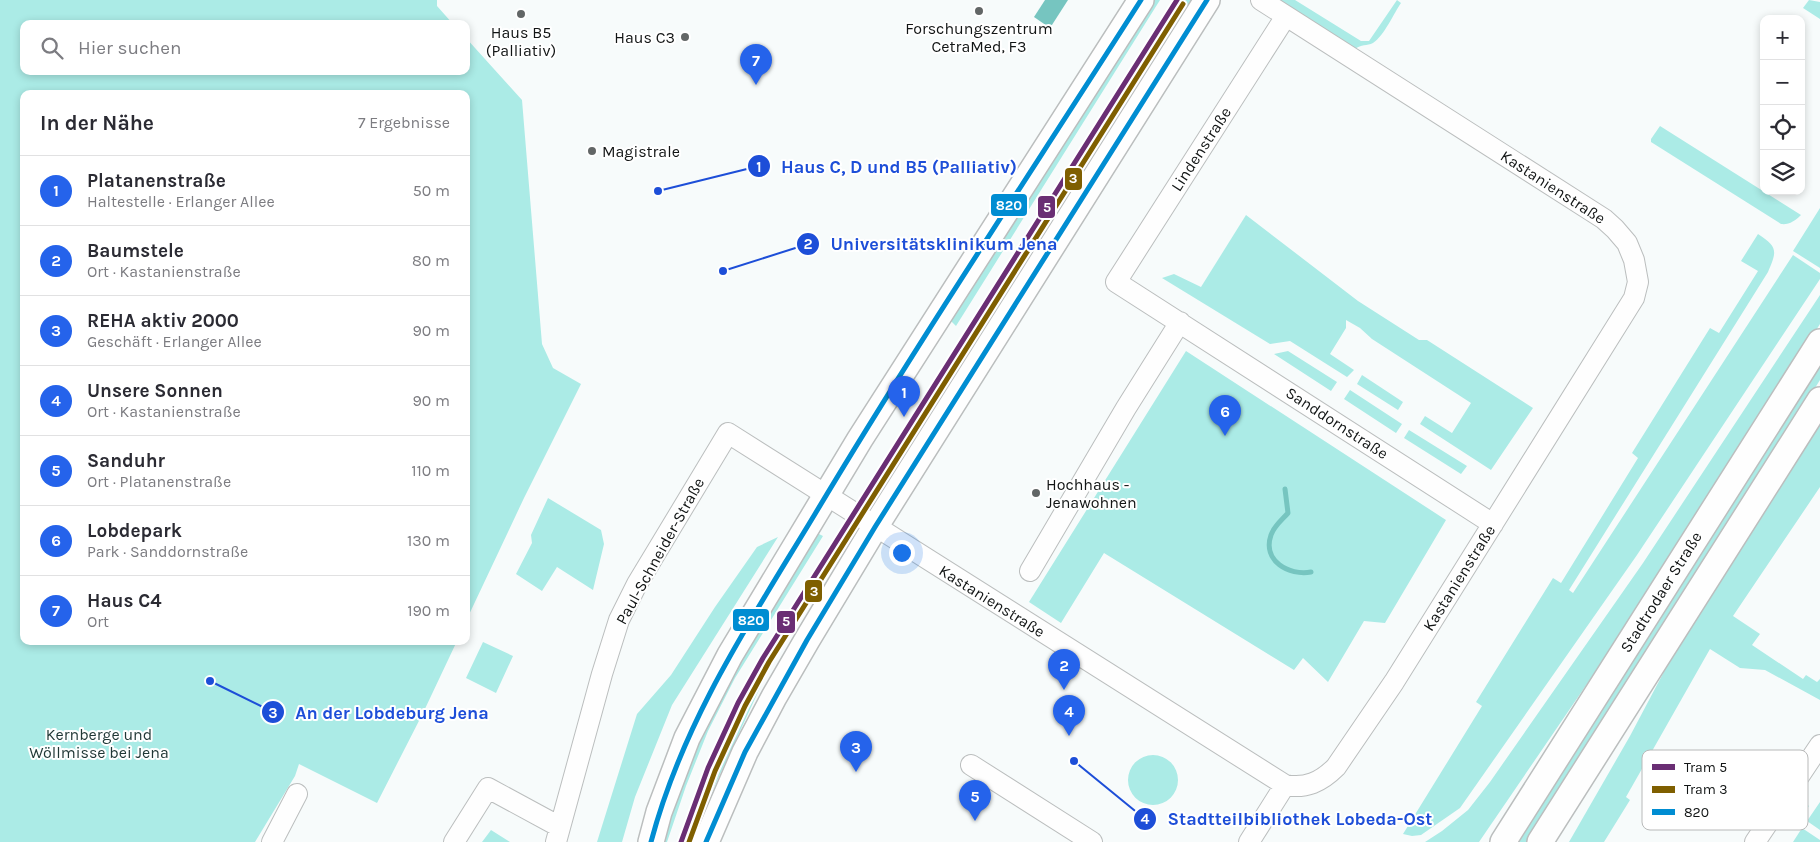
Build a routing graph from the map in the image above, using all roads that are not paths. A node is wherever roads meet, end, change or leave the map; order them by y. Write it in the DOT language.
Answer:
graph roads {
  1 [pos="1141,0"];
  2 [pos="1207,0"];
  3 [pos="1261,0"];
  4 [pos="1286,16"];
  5 [pos="1116,282"];
  6 [pos="1180,322"];
  7 [pos="1820,342"];
  8 [pos="1820,400"];
  9 [pos="825,495"];
  10 [pos="1493,524"];
  11 [pos="875,527"];
  12 [pos="1030,571"];
  13 [pos="1820,745"];
  14 [pos="1808,763"];
  15 [pos="971,765"];
  16 [pos="1284,785"];
  17 [pos="297,794"];
  18 [pos="1568,797"];
  19 [pos="1762,830"];
  20 [pos="558,835"];
  21 [pos="272,842"];
  22 [pos="454,842"];
  23 [pos="651,842"];
  24 [pos="706,842"];
  25 [pos="1092,842"];
  26 [pos="1249,842"];
  27 [pos="1503,842"];
  28 [pos="1540,842"];
  29 [pos="1554,842"];
  30 [pos="1754,842"];
  1 -- 9 [label="main road"];
  2 -- 11 [label="main road"];
  3 -- 4 [label="street, Kastanienstraße"];
  4 -- 5 [label="street, Lindenstraße"];
  4 -- 10 [label="street, Kastanienstraße"];
  5 -- 6 [label="street, Sanddornstraße"];
  6 -- 10 [label="street, Sanddornstraße"];
  6 -- 12 [label="street"];
  7 -- 27 [label="main road, Stadtrodaer Straße"];
  8 -- 18 [label="main road, Stadtrodaer Straße"];
  9 -- 11 [label="street, Kastanienstraße"];
  9 -- 20 [label="street, Paul-Schneider-Straße"];
  9 -- 23 [label="main road"];
  10 -- 16 [label="street, Kastanienstraße"];
  11 -- 16 [label="street, Kastanienstraße"];
  11 -- 24 [label="main road"];
  13 -- 14 [label="street"];
  15 -- 25 [label="street"];
  16 -- 26 [label="street"];
  17 -- 21 [label="street"];
  18 -- 28 [label="main road, Stadtrodaer Straße"];
  18 -- 29 [label="main road"];
  19 -- 30 [label="street"];
  20 -- 22 [label="street"];
}
